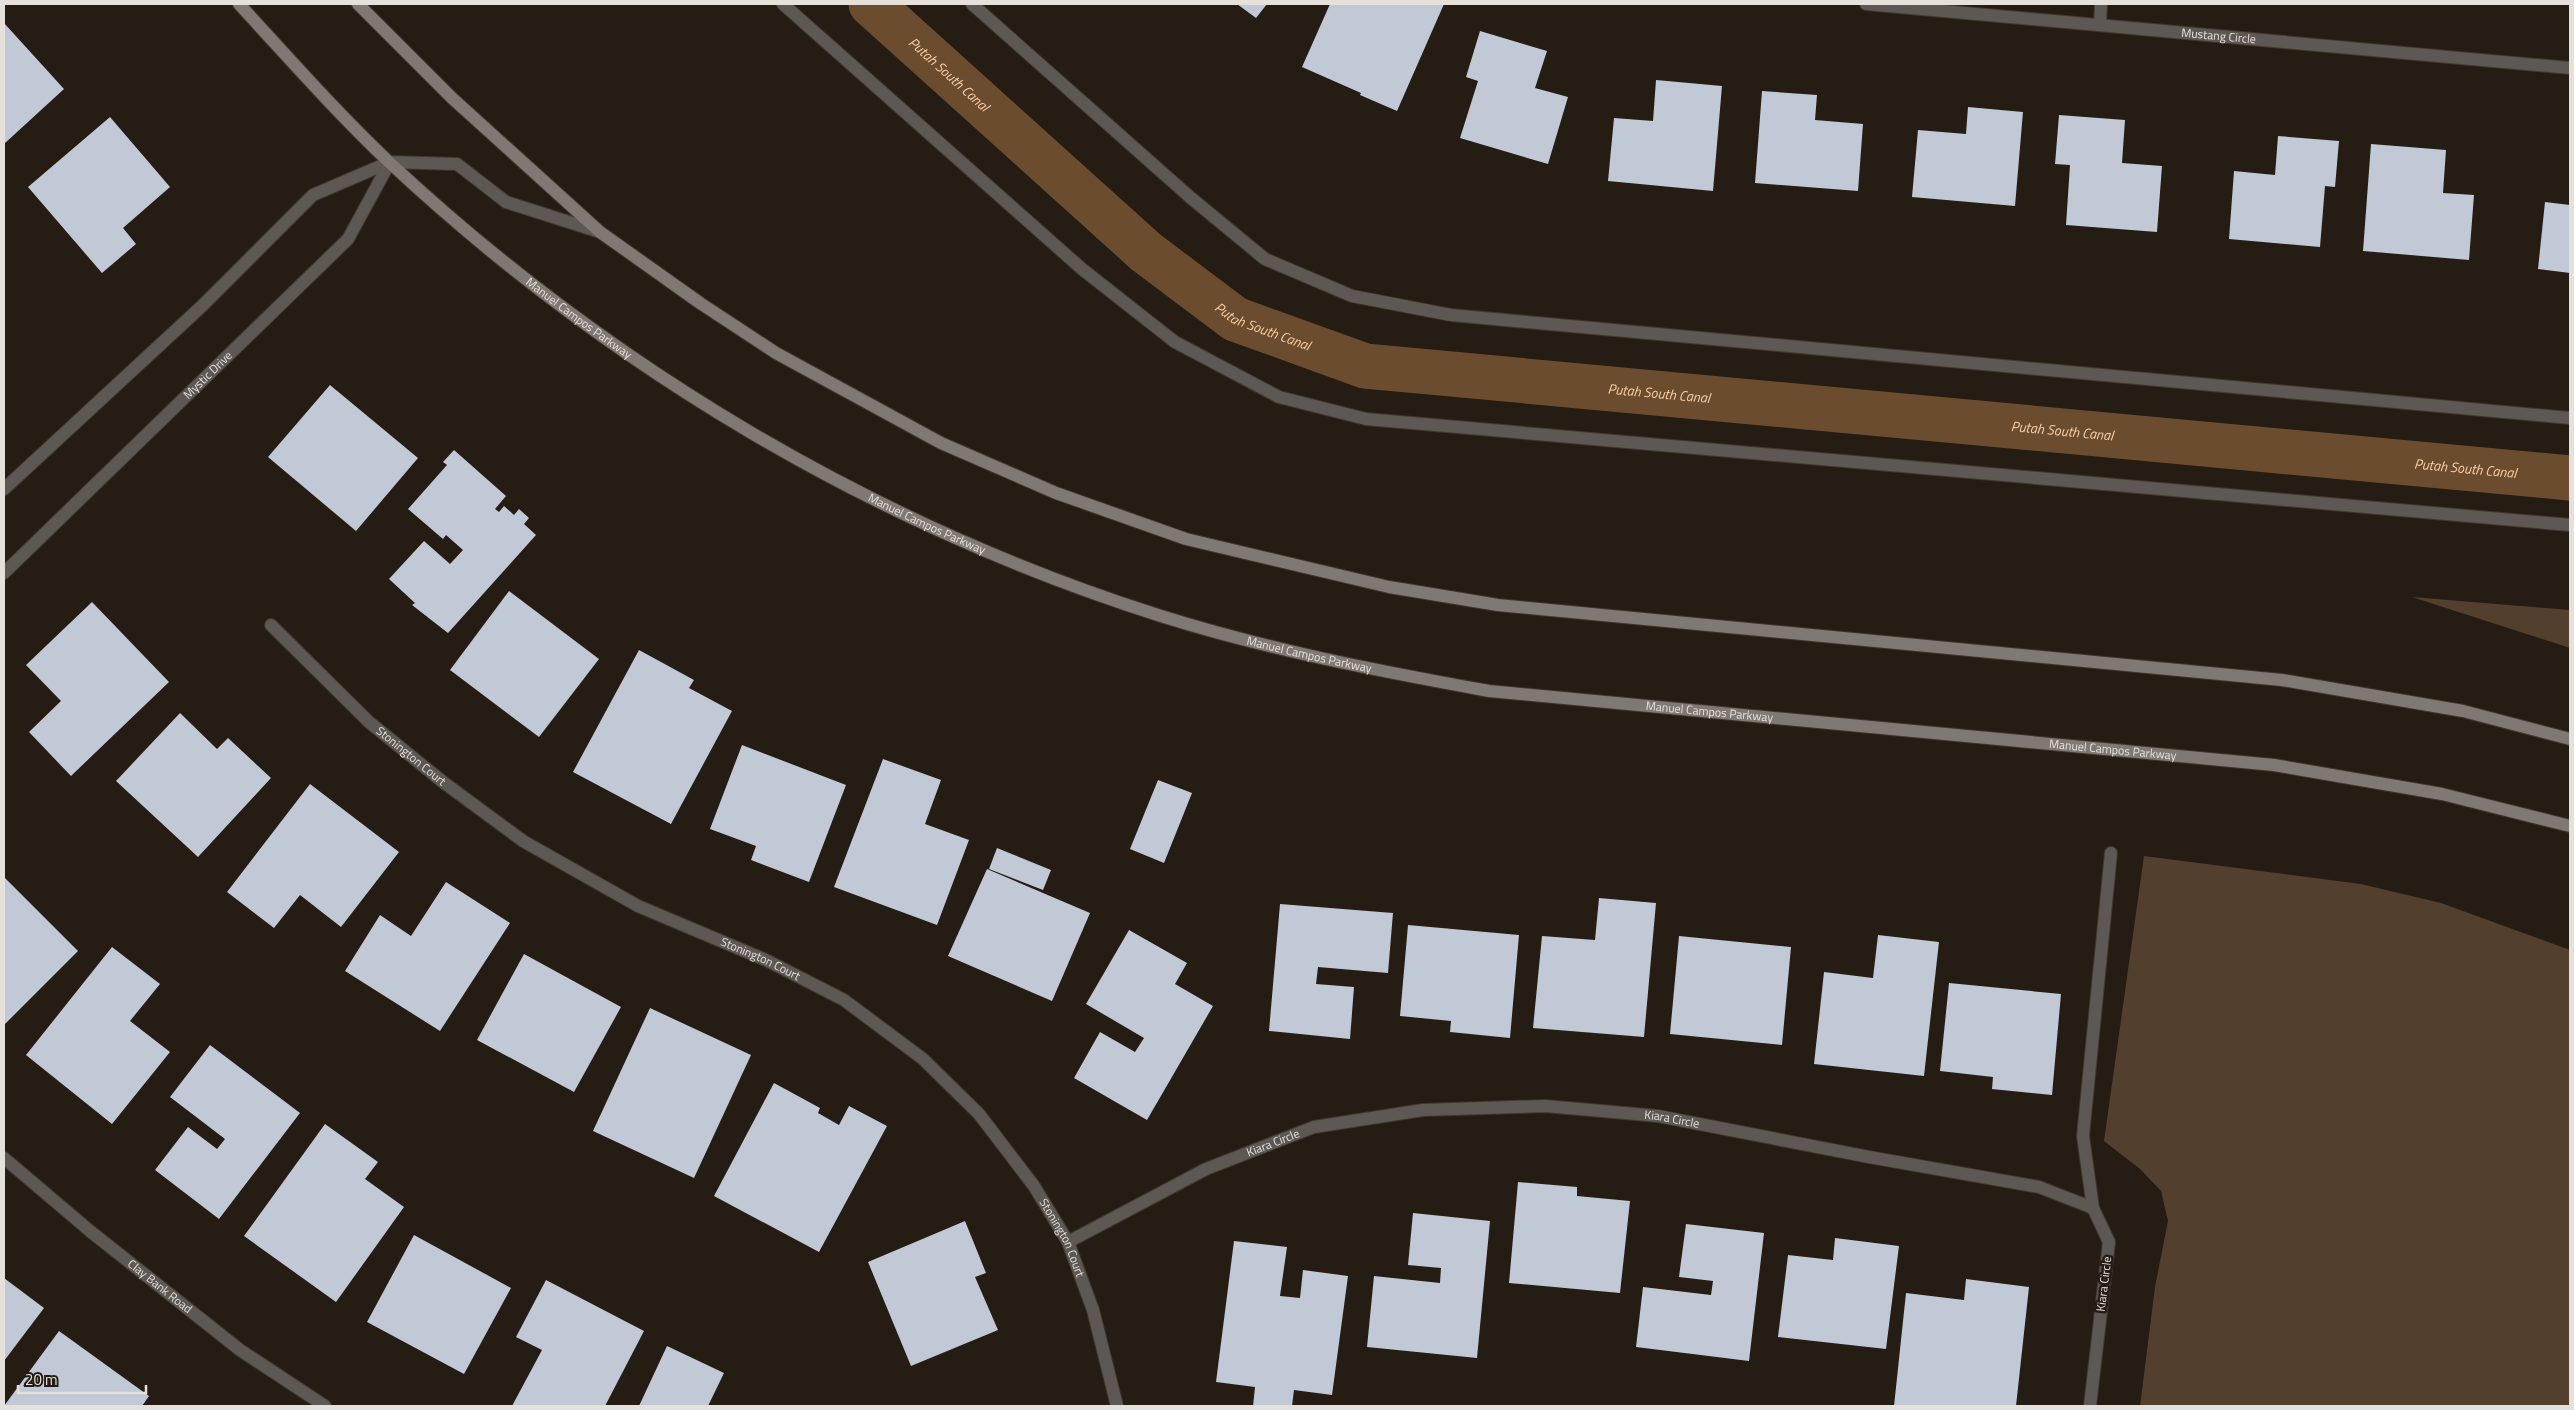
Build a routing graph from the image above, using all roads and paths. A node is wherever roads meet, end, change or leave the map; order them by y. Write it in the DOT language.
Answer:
graph roads {
  1 [pos="238,4"];
  2 [pos="358,4"];
  3 [pos="783,4"];
  4 [pos="972,4"];
  5 [pos="1866,4"];
  6 [pos="2102,4"];
  7 [pos="2100,25"];
  8 [pos="2570,68"];
  9 [pos="390,162"];
  10 [pos="600,232"];
  11 [pos="2570,418"];
  12 [pos="4,489"];
  13 [pos="2570,525"];
  14 [pos="4,573"];
  15 [pos="271,625"];
  16 [pos="2570,739"];
  17 [pos="2570,826"];
  18 [pos="2111,853"];
  19 [pos="4,1158"];
  20 [pos="2093,1208"];
  21 [pos="1068,1242"];
  22 [pos="325,1406"];
  23 [pos="1117,1406"];
  24 [pos="2090,1406"];
  1 -- 9 [label="main road, Manuel Campos Parkway"];
  2 -- 10 [label="main road"];
  3 -- 13 [label="street"];
  4 -- 11 [label="street"];
  5 -- 7 [label="street, Mustang Circle"];
  6 -- 7 [label="street"];
  7 -- 8 [label="street, Mustang Circle"];
  9 -- 10 [label="street"];
  9 -- 12 [label="street"];
  9 -- 14 [label="street, Mystic Drive"];
  9 -- 17 [label="main road, Manuel Campos Parkway"];
  10 -- 16 [label="main road"];
  15 -- 21 [label="street, Stonington Court"];
  18 -- 20 [label="street"];
  19 -- 22 [label="street, Clay Bank Road"];
  20 -- 21 [label="street, Kiara Circle"];
  20 -- 24 [label="street, Kiara Circle"];
  21 -- 23 [label="street, Stonington Court"];
}
